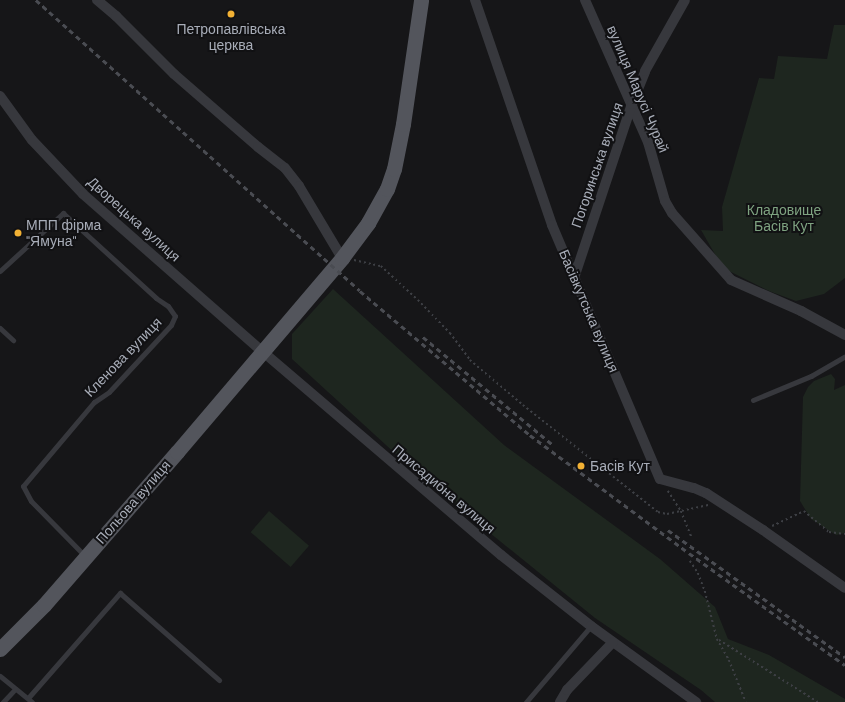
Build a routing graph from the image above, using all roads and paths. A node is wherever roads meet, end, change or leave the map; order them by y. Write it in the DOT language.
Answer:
graph roads {
  1 [pos="97,0"];
  2 [pos="421,0"];
  3 [pos="474,0"];
  4 [pos="585,0"];
  5 [pos="685,0"];
  6 [pos="0,96"];
  7 [pos="632,104"];
  8 [pos="342,258"];
  9 [pos="0,271"];
  10 [pos="574,278"];
  11 [pos="0,328"];
  12 [pos="845,335"];
  13 [pos="13,340"];
  14 [pos="262,351"];
  15 [pos="845,356"];
  16 [pos="753,400"];
  17 [pos="660,479"];
  18 [pos="721,503"];
  19 [pos="681,510"];
  20 [pos="764,530"];
  21 [pos="845,534"];
  22 [pos="692,538"];
  23 [pos="85,556"];
  24 [pos="690,561"];
  25 [pos="845,588"];
  26 [pos="591,626"];
  27 [pos="717,639"];
  28 [pos="613,642"];
  29 [pos="0,649"];
  30 [pos="0,676"];
  31 [pos="219,680"];
  32 [pos="15,689"];
  33 [pos="30,700"];
  34 [pos="3,702"];
  35 [pos="526,702"];
  36 [pos="560,702"];
  37 [pos="696,702"];
  38 [pos="746,702"];
  39 [pos="818,702"];
  1 -- 8 [label="street"];
  2 -- 8 [label="main road"];
  3 -- 10 [label="street, Басівкутська вулиця"];
  4 -- 7 [label="street, вулиця Марусі Чурай"];
  5 -- 7 [label="street, Погоринська вулиця"];
  6 -- 14 [label="street, Дворецька вулиця"];
  7 -- 10 [label="street, Погоринська вулиця"];
  7 -- 12 [label="street, вулиця Марусі Чурай"];
  8 -- 14 [label="main road"];
  8 -- 19 [label="path"];
  9 -- 23 [label="lane, Кленова вулиця"];
  10 -- 17 [label="street, Басівкутська вулиця"];
  11 -- 13 [label="lane"];
  14 -- 23 [label="main road, Польова вулиця"];
  14 -- 26 [label="street, Присадибна вулиця"];
  15 -- 16 [label="lane"];
  17 -- 18 [label="street"];
  17 -- 19 [label="path"];
  18 -- 19 [label="path"];
  18 -- 20 [label="street"];
  19 -- 22 [label="path"];
  20 -- 21 [label="path"];
  20 -- 25 [label="street"];
  23 -- 29 [label="main road, Польова вулиця"];
  24 -- 27 [label="path"];
  26 -- 28 [label="street, Присадибна вулиця"];
  26 -- 35 [label="lane"];
  27 -- 38 [label="path"];
  27 -- 39 [label="path"];
  28 -- 36 [label="street"];
  28 -- 37 [label="street, Присадибна вулиця"];
  30 -- 32 [label="lane"];
  31 -- 33 [label="lane"];
  32 -- 33 [label="lane"];
  32 -- 34 [label="lane"];
}
